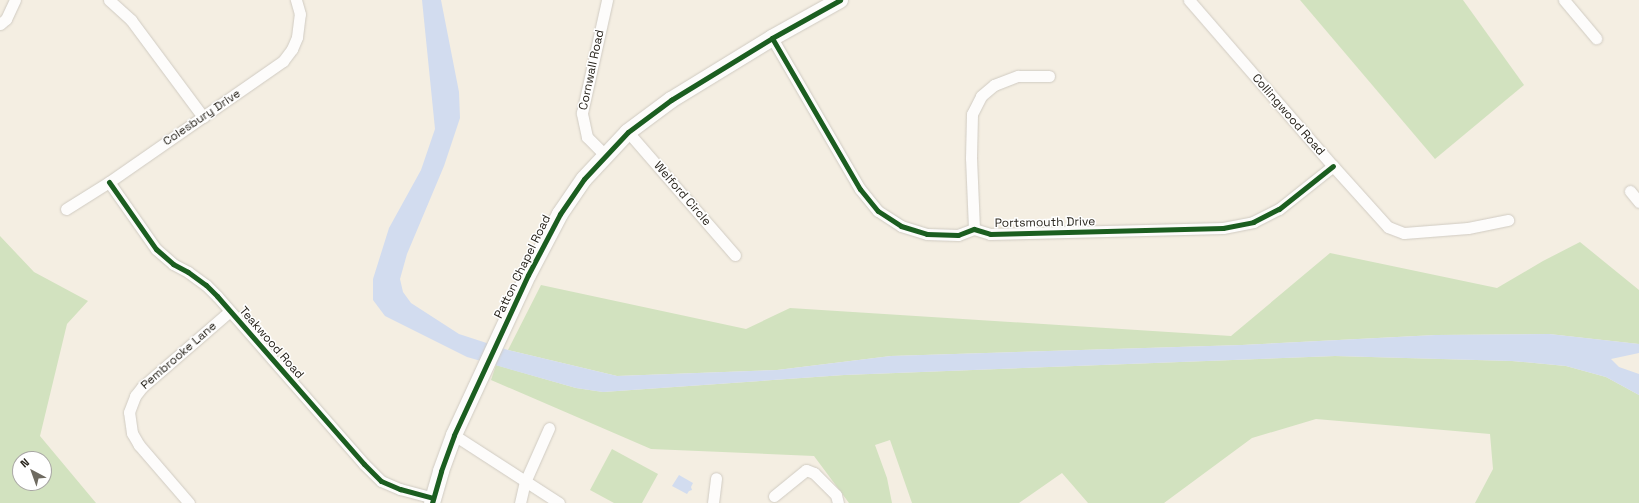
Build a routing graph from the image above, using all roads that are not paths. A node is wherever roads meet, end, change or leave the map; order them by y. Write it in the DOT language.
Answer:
graph roads {
  1 [pos="15,0"];
  2 [pos="109,0"];
  3 [pos="296,0"];
  4 [pos="607,0"];
  5 [pos="840,0"];
  6 [pos="1189,0"];
  7 [pos="1564,0"];
  8 [pos="0,24"];
  9 [pos="772,38"];
  10 [pos="1596,38"];
  11 [pos="1049,76"];
  12 [pos="203,117"];
  13 [pos="628,132"];
  14 [pos="606,156"];
  15 [pos="1333,166"];
  16 [pos="109,182"];
  17 [pos="1630,191"];
  18 [pos="1639,202"];
  19 [pos="66,209"];
  20 [pos="1508,220"];
  21 [pos="974,230"];
  22 [pos="735,255"];
  23 [pos="230,311"];
  24 [pos="549,428"];
  25 [pos="454,435"];
  26 [pos="716,478"];
  27 [pos="525,482"];
  28 [pos="774,496"];
  29 [pos="432,501"];
  30 [pos="189,503"];
  31 [pos="520,503"];
  32 [pos="559,503"];
  33 [pos="714,503"];
  34 [pos="838,503"];
  1 -- 8 [label="street"];
  2 -- 12 [label="street"];
  3 -- 12 [label="street, Colesbury Drive"];
  4 -- 14 [label="street, Cornwall Road"];
  5 -- 9 [label="street, Patton Chapel Road"];
  6 -- 15 [label="street, Collingwood Road"];
  7 -- 10 [label="street"];
  9 -- 13 [label="street, Patton Chapel Road"];
  9 -- 21 [label="street, Portsmouth Drive"];
  11 -- 21 [label="street"];
  12 -- 16 [label="street, Colesbury Drive"];
  13 -- 14 [label="street, Patton Chapel Road"];
  13 -- 22 [label="street, Welford Circle"];
  14 -- 25 [label="street, Patton Chapel Road"];
  15 -- 20 [label="street, Collingwood Road"];
  15 -- 21 [label="street, Portsmouth Drive"];
  16 -- 19 [label="street, Colesbury Drive"];
  16 -- 23 [label="street, Teakwood Road"];
  17 -- 18 [label="street"];
  23 -- 29 [label="street, Teakwood Road"];
  23 -- 30 [label="street, Pembrooke Lane"];
  24 -- 27 [label="street"];
  25 -- 27 [label="street"];
  25 -- 29 [label="street, Patton Chapel Road"];
  26 -- 33 [label="street"];
  27 -- 31 [label="street"];
  27 -- 32 [label="street"];
  28 -- 34 [label="street"];
}
